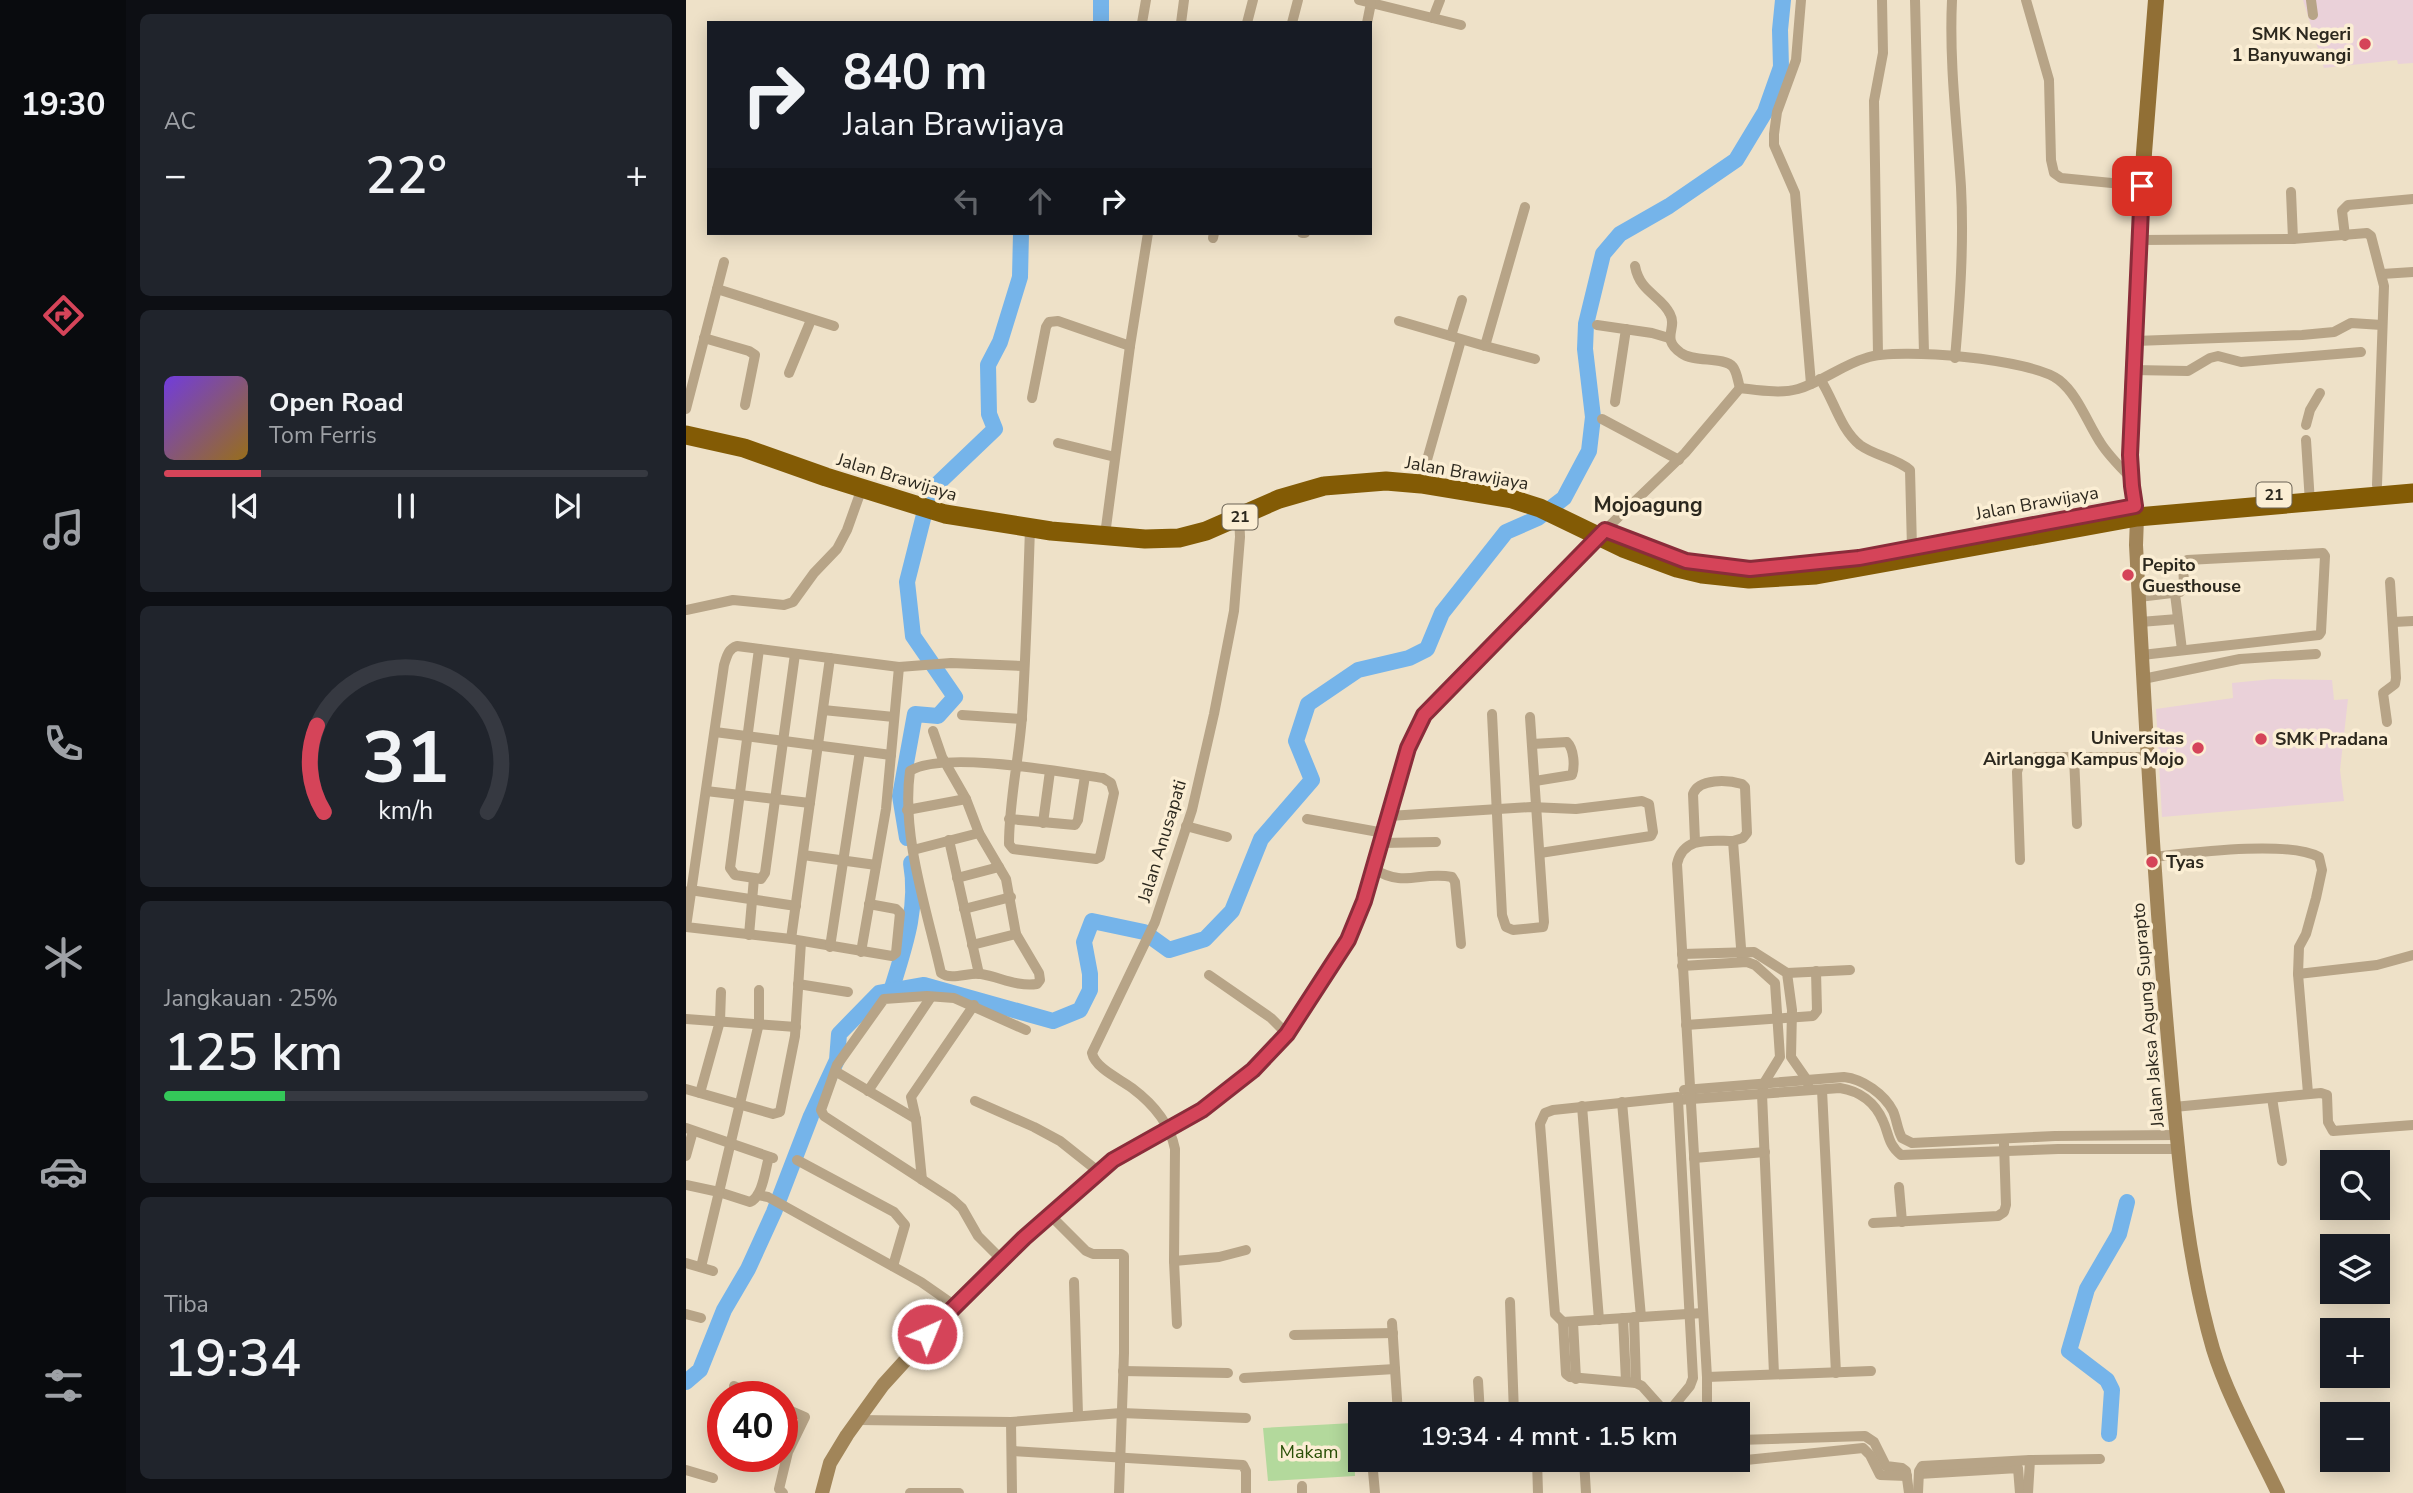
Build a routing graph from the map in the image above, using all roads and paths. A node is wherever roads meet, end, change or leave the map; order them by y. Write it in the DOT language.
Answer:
graph roads {
  1 [pos="1146,0"];
  2 [pos="1184,0"];
  3 [pos="1253,0"];
  4 [pos="1298,0"];
  5 [pos="1359,0"];
  6 [pos="1440,0"];
  7 [pos="1801,0"];
  8 [pos="1882,0"];
  9 [pos="1915,0"];
  10 [pos="1952,0"];
  11 [pos="2026,0"];
  12 [pos="2156,0"];
  13 [pos="2311,0"];
  14 [pos="1371,3"];
  15 [pos="1395,4"];
  16 [pos="2313,15"];
  17 [pos="1433,18"];
  18 [pos="1142,21"];
  19 [pos="1181,21"];
  20 [pos="1248,21"];
  21 [pos="1294,21"];
  22 [pos="1367,21"];
  23 [pos="1461,25"];
  24 [pos="2142,186"];
  25 [pos="2291,192"];
  26 [pos="2413,199"];
  27 [pos="1525,207"];
  28 [pos="1148,235"];
  29 [pos="2345,236"];
  30 [pos="2293,239"];
  31 [pos="2140,240"];
  32 [pos="724,262"];
  33 [pos="1635,266"];
  34 [pos="2413,272"];
  35 [pos="2382,274"];
  36 [pos="717,289"];
  37 [pos="1462,300"];
  38 [pos="811,320"];
  39 [pos="1399,321"];
  40 [pos="1597,325"];
  41 [pos="2382,325"];
  42 [pos="834,326"];
  43 [pos="1626,329"];
  44 [pos="704,338"];
  45 [pos="1456,338"];
  46 [pos="1669,338"];
  47 [pos="2135,341"];
  48 [pos="1130,346"];
  49 [pos="1485,346"];
  50 [pos="2361,352"];
  51 [pos="1924,353"];
  52 [pos="1878,355"];
  53 [pos="1955,358"];
  54 [pos="1535,359"];
  55 [pos="2133,370"];
  56 [pos="789,373"];
  57 [pos="1815,382"];
  58 [pos="1740,388"];
  59 [pos="2320,393"];
  60 [pos="1032,398"];
  61 [pos="1615,402"];
  62 [pos="745,405"];
  63 [pos="686,409"];
  64 [pos="1602,419"];
  65 [pos="686,424"];
  66 [pos="2306,425"];
  67 [pos="686,435"];
  68 [pos="2306,440"];
  69 [pos="1058,443"];
  70 [pos="1115,457"];
  71 [pos="1679,460"];
  72 [pos="1423,474"];
  73 [pos="2131,478"];
  74 [pos="2377,485"];
  75 [pos="862,488"];
  76 [pos="2410,488"];
  77 [pos="910,498"];
  78 [pos="2309,498"];
  79 [pos="1541,504"];
  80 [pos="938,508"];
  81 [pos="1238,512"];
  82 [pos="2136,512"];
  83 [pos="1030,528"];
  84 [pos="1105,530"];
  85 [pos="1602,533"];
  86 [pos="1976,540"];
  87 [pos="1912,548"];
  88 [pos="2390,582"];
  89 [pos="2175,594"];
  90 [pos="2139,597"];
  91 [pos="686,610"];
  92 [pos="2178,619"];
  93 [pos="2413,621"];
  94 [pos="2140,622"];
  95 [pos="2395,622"];
  96 [pos="759,649"];
  97 [pos="2182,650"];
  98 [pos="795,653"];
  99 [pos="2316,654"];
  100 [pos="2142,655"];
  101 [pos="830,658"];
  102 [pos="1024,666"];
  103 [pos="899,667"];
  104 [pos="2143,678"];
  105 [pos="823,710"];
  106 [pos="1492,714"];
  107 [pos="962,715"];
  108 [pos="1530,717"];
  109 [pos="894,718"];
  110 [pos="1021,719"];
  111 [pos="2387,722"];
  112 [pos="933,731"];
  113 [pos="715,732"];
  114 [pos="748,737"];
  115 [pos="783,741"];
  116 [pos="1532,744"];
  117 [pos="818,746"];
  118 [pos="860,751"];
  119 [pos="891,755"];
  120 [pos="2074,757"];
  121 [pos="2148,757"];
  122 [pos="945,764"];
  123 [pos="1016,766"];
  124 [pos="1050,771"];
  125 [pos="1084,776"];
  126 [pos="1535,781"];
  127 [pos="706,791"];
  128 [pos="740,795"];
  129 [pos="775,799"];
  130 [pos="966,799"];
  131 [pos="810,803"];
  132 [pos="1498,808"];
  133 [pos="1538,808"];
  134 [pos="907,810"];
  135 [pos="1389,816"];
  136 [pos="1009,819"];
  137 [pos="1307,819"];
  138 [pos="1043,823"];
  139 [pos="2077,824"];
  140 [pos="1186,826"];
  141 [pos="686,831"];
  142 [pos="699,833"];
  143 [pos="979,833"];
  144 [pos="1227,837"];
  145 [pos="1382,838"];
  146 [pos="949,840"];
  147 [pos="1695,841"];
  148 [pos="1733,841"];
  149 [pos="1436,842"];
  150 [pos="913,850"];
  151 [pos="1540,853"];
  152 [pos="803,855"];
  153 [pos="2153,857"];
  154 [pos="2021,860"];
  155 [pos="843,861"];
  156 [pos="876,866"];
  157 [pos="999,867"];
  158 [pos="1374,869"];
  159 [pos="754,878"];
  160 [pos="957,878"];
  161 [pos="691,890"];
  162 [pos="1011,897"];
  163 [pos="752,899"];
  164 [pos="869,904"];
  165 [pos="796,906"];
  166 [pos="964,909"];
  167 [pos="1017,934"];
  168 [pos="749,935"];
  169 [pos="796,941"];
  170 [pos="1461,944"];
  171 [pos="972,945"];
  172 [pos="830,947"];
  173 [pos="860,952"];
  174 [pos="2413,955"];
  175 [pos="1741,956"];
  176 [pos="1682,960"];
  177 [pos="1850,970"];
  178 [pos="1816,971"];
  179 [pos="1787,973"];
  180 [pos="979,974"];
  181 [pos="2298,974"];
  182 [pos="1209,975"];
  183 [pos="798,984"];
  184 [pos="759,990"];
  185 [pos="721,992"];
  186 [pos="848,992"];
  187 [pos="931,997"];
  188 [pos="974,1005"];
  189 [pos="686,1019"];
  190 [pos="1792,1019"];
  191 [pos="1778,1020"];
  192 [pos="720,1021"];
  193 [pos="759,1023"];
  194 [pos="1686,1025"];
  195 [pos="796,1027"];
  196 [pos="1026,1030"];
  197 [pos="1287,1034"];
  198 [pos="1786,1057"];
  199 [pos="835,1071"];
  200 [pos="1808,1085"];
  201 [pos="1763,1088"];
  202 [pos="686,1089"];
  203 [pos="1822,1090"];
  204 [pos="868,1091"];
  205 [pos="700,1093"];
  206 [pos="2308,1093"];
  207 [pos="1690,1094"];
  208 [pos="911,1097"];
  209 [pos="1678,1098"];
  210 [pos="2272,1098"];
  211 [pos="975,1101"];
  212 [pos="1622,1102"];
  213 [pos="739,1105"];
  214 [pos="1582,1107"];
  215 [pos="2174,1107"];
  216 [pos="902,1110"];
  217 [pos="916,1119"];
  218 [pos="2413,1125"];
  219 [pos="690,1130"];
  220 [pos="1170,1130"];
  221 [pos="2118,1136"];
  222 [pos="2004,1139"];
  223 [pos="2179,1142"];
  224 [pos="731,1143"];
  225 [pos="2118,1149"];
  226 [pos="2004,1151"];
  227 [pos="1765,1153"];
  228 [pos="686,1156"];
  229 [pos="1694,1158"];
  230 [pos="797,1160"];
  231 [pos="2283,1160"];
  232 [pos="1099,1172"];
  233 [pos="922,1180"];
  234 [pos="686,1185"];
  235 [pos="1899,1187"];
  236 [pos="719,1192"];
  237 [pos="763,1196"];
  238 [pos="1051,1216"];
  239 [pos="1902,1222"];
  240 [pos="1873,1223"];
  241 [pos="1245,1250"];
  242 [pos="1002,1260"];
  243 [pos="1174,1261"];
  244 [pos="686,1263"];
  245 [pos="893,1266"];
  246 [pos="701,1267"];
  247 [pos="713,1270"];
  248 [pos="1074,1282"];
  249 [pos="1510,1302"];
  250 [pos="954,1306"];
  251 [pos="1703,1312"];
  252 [pos="686,1314"];
  253 [pos="1691,1314"];
  254 [pos="701,1318"];
  255 [pos="1633,1318"];
  256 [pos="1599,1320"];
  257 [pos="1568,1322"];
  258 [pos="1177,1324"];
  259 [pos="1294,1335"];
  260 [pos="1395,1369"];
  261 [pos="1123,1371"];
  262 [pos="1871,1371"];
  263 [pos="1228,1373"];
  264 [pos="1836,1373"];
  265 [pos="1774,1374"];
  266 [pos="1707,1377"];
  267 [pos="1244,1378"];
  268 [pos="1478,1381"];
  269 [pos="1631,1382"];
  270 [pos="1397,1402"];
  271 [pos="1479,1402"];
  272 [pos="1514,1402"];
  273 [pos="1656,1402"];
  274 [pos="1677,1402"];
  275 [pos="1707,1402"];
  276 [pos="1121,1413"];
  277 [pos="798,1414"];
  278 [pos="1078,1415"];
  279 [pos="1246,1418"];
  280 [pos="859,1420"];
  281 [pos="1011,1422"];
  282 [pos="798,1432"];
  283 [pos="1750,1441"];
  284 [pos="1759,1441"];
  285 [pos="1013,1451"];
  286 [pos="1120,1456"];
  287 [pos="1760,1458"];
  288 [pos="1750,1459"];
  289 [pos="2099,1459"];
  290 [pos="2026,1465"];
  291 [pos="686,1470"];
  292 [pos="783,1472"];
  293 [pos="1373,1472"];
  294 [pos="1537,1472"];
  295 [pos="1585,1472"];
  296 [pos="1907,1476"];
  297 [pos="713,1478"];
  298 [pos="783,1493"];
  299 [pos="822,1493"];
  300 [pos="910,1493"];
  301 [pos="959,1493"];
  302 [pos="1012,1493"];
  303 [pos="1119,1493"];
  304 [pos="1246,1493"];
  305 [pos="1375,1493"];
  306 [pos="1538,1493"];
  307 [pos="1586,1493"];
  308 [pos="1909,1493"];
  309 [pos="1918,1493"];
  310 [pos="2020,1493"];
  311 [pos="2028,1493"];
  312 [pos="2278,1493"];
  1 -- 18 [label="street"];
  2 -- 19 [label="street"];
  3 -- 20 [label="street"];
  4 -- 21 [label="street"];
  5 -- 14 [label="street"];
  6 -- 17 [label="street"];
  7 -- 57 [label="street"];
  8 -- 52 [label="street"];
  9 -- 51 [label="street"];
  10 -- 53 [label="street"];
  11 -- 24 [label="street"];
  12 -- 24 [label="main road"];
  13 -- 16 [label="street"];
  14 -- 15 [label="street"];
  14 -- 22 [label="street"];
  15 -- 17 [label="street"];
  17 -- 23 [label="street"];
  24 -- 31 [label="main road"];
  25 -- 30 [label="street"];
  26 -- 29 [label="street"];
  27 -- 49 [label="street"];
  28 -- 48 [label="street"];
  29 -- 30 [label="street"];
  29 -- 35 [label="street"];
  30 -- 31 [label="street"];
  31 -- 47 [label="main road"];
  32 -- 36 [label="street"];
  33 -- 46 [label="street"];
  34 -- 35 [label="street"];
  35 -- 41 [label="street"];
  36 -- 38 [label="street"];
  36 -- 44 [label="street"];
  37 -- 45 [label="street"];
  38 -- 42 [label="street"];
  38 -- 56 [label="street"];
  39 -- 45 [label="street"];
  40 -- 43 [label="street"];
  41 -- 47 [label="street"];
  41 -- 74 [label="street"];
  43 -- 46 [label="street"];
  43 -- 61 [label="street"];
  44 -- 62 [label="street"];
  44 -- 63 [label="street"];
  45 -- 49 [label="street"];
  45 -- 72 [label="street"];
  46 -- 58 [label="street"];
  47 -- 55 [label="main road"];
  48 -- 60 [label="street"];
  48 -- 70 [label="street"];
  49 -- 54 [label="street"];
  50 -- 55 [label="street"];
  51 -- 52 [label="street"];
  51 -- 53 [label="street"];
  52 -- 57 [label="street"];
  53 -- 73 [label="street"];
  55 -- 73 [label="main road"];
  57 -- 58 [label="street"];
  57 -- 87 [label="street"];
  58 -- 71 [label="street"];
  59 -- 66 [label="street"];
  64 -- 71 [label="street"];
  65 -- 77 [label="highway, Jalan Brawijaya / 21"];
  67 -- 75 [label="highway, Jalan Brawijaya / 21"];
  68 -- 78 [label="street"];
  69 -- 70 [label="street"];
  70 -- 84 [label="street"];
  71 -- 85 [label="street"];
  72 -- 79 [label="highway, Jalan Brawijaya / 21"];
  72 -- 81 [label="highway, Jalan Brawijaya / 21"];
  73 -- 82 [label="main road"];
  74 -- 76 [label="highway, 21"];
  74 -- 78 [label="highway, 21"];
  75 -- 77 [label="highway, Jalan Brawijaya / 21"];
  75 -- 91 [label="street"];
  76 -- 78 [label="highway, 21"];
  77 -- 80 [label="highway, Jalan Brawijaya / 21"];
  78 -- 82 [label="highway, 21"];
  78 -- 82 [label="highway, Jalan Brawijaya / 21"];
  79 -- 81 [label="highway, Jalan Brawijaya / 21"];
  79 -- 85 [label="highway, Jalan Brawijaya / 21"];
  80 -- 83 [label="highway, Jalan Brawijaya / 21"];
  80 -- 84 [label="highway, Jalan Brawijaya / 21"];
  81 -- 84 [label="highway, Jalan Brawijaya / 21"];
  81 -- 140 [label="street, Jalan Anusapati"];
  82 -- 86 [label="highway, Jalan Brawijaya / 21"];
  82 -- 90 [label="street, Jalan Jaksa Agung Suprapto"];
  83 -- 84 [label="highway, Jalan Brawijaya / 21"];
  83 -- 102 [label="street"];
  85 -- 86 [label="highway, Jalan Brawijaya / 21"];
  85 -- 87 [label="highway, Jalan Brawijaya / 21"];
  85 -- 135 [label="street"];
  86 -- 87 [label="highway, Jalan Brawijaya / 21"];
  88 -- 95 [label="street"];
  89 -- 90 [label="street"];
  89 -- 92 [label="street"];
  89 -- 97 [label="street"];
  90 -- 94 [label="street, Jalan Jaksa Agung Suprapto"];
  92 -- 94 [label="street"];
  92 -- 97 [label="street"];
  93 -- 95 [label="street"];
  94 -- 100 [label="street, Jalan Jaksa Agung Suprapto"];
  95 -- 111 [label="street"];
  96 -- 98 [label="street"];
  96 -- 113 [label="street"];
  96 -- 114 [label="street"];
  97 -- 100 [label="street"];
  98 -- 101 [label="street"];
  98 -- 115 [label="street"];
  99 -- 104 [label="street"];
  100 -- 104 [label="street, Jalan Jaksa Agung Suprapto"];
  101 -- 103 [label="street"];
  101 -- 105 [label="street"];
  102 -- 103 [label="street"];
  102 -- 110 [label="street"];
  103 -- 109 [label="street"];
  104 -- 121 [label="street, Jalan Jaksa Agung Suprapto"];
  105 -- 109 [label="street"];
  105 -- 117 [label="street"];
  106 -- 132 [label="street"];
  107 -- 110 [label="street"];
  108 -- 116 [label="street"];
  109 -- 119 [label="street"];
  110 -- 123 [label="street"];
  112 -- 122 [label="street"];
  113 -- 114 [label="street"];
  113 -- 127 [label="street"];
  114 -- 115 [label="street"];
  114 -- 128 [label="street"];
  115 -- 117 [label="street"];
  115 -- 129 [label="street"];
  116 -- 126 [label="street"];
  116 -- 126 [label="street"];
  117 -- 118 [label="street"];
  117 -- 131 [label="street"];
  118 -- 119 [label="street"];
  118 -- 155 [label="street"];
  119 -- 156 [label="street"];
  120 -- 121 [label="street"];
  120 -- 139 [label="street"];
  120 -- 154 [label="street"];
  121 -- 153 [label="street, Jalan Jaksa Agung Suprapto"];
  122 -- 123 [label="street"];
  122 -- 130 [label="street"];
  122 -- 134 [label="street"];
  123 -- 124 [label="street"];
  123 -- 136 [label="street"];
  124 -- 125 [label="street"];
  124 -- 138 [label="street"];
  125 -- 136 [label="street"];
  125 -- 138 [label="street"];
  126 -- 133 [label="street"];
  127 -- 128 [label="street"];
  127 -- 142 [label="street"];
  128 -- 129 [label="street"];
  128 -- 159 [label="street"];
  129 -- 131 [label="street"];
  129 -- 159 [label="street"];
  130 -- 134 [label="street"];
  130 -- 143 [label="street"];
  131 -- 152 [label="street"];
  132 -- 133 [label="street"];
  132 -- 135 [label="street"];
  132 -- 151 [label="street"];
  133 -- 151 [label="street"];
  133 -- 151 [label="street"];
  134 -- 150 [label="street"];
  135 -- 145 [label="street"];
  136 -- 138 [label="street"];
  137 -- 145 [label="street"];
  140 -- 144 [label="street"];
  140 -- 220 [label="street, Jalan Anusapati"];
  141 -- 142 [label="street"];
  142 -- 161 [label="street"];
  143 -- 146 [label="street"];
  143 -- 157 [label="street"];
  145 -- 149 [label="street"];
  145 -- 158 [label="street"];
  146 -- 150 [label="street"];
  146 -- 160 [label="street"];
  147 -- 148 [label="street"];
  147 -- 148 [label="street"];
  147 -- 176 [label="street"];
  148 -- 175 [label="street"];
  150 -- 180 [label="street"];
  152 -- 155 [label="street"];
  152 -- 165 [label="street"];
  153 -- 181 [label="street"];
  153 -- 215 [label="street, Jalan Jaksa Agung Suprapto"];
  155 -- 156 [label="street"];
  155 -- 172 [label="street"];
  156 -- 164 [label="street"];
  157 -- 160 [label="street"];
  157 -- 162 [label="street"];
  158 -- 170 [label="street"];
  158 -- 197 [label="street"];
  159 -- 163 [label="street"];
  160 -- 166 [label="street"];
  161 -- 163 [label="street"];
  161 -- 168 [label="street"];
  162 -- 166 [label="street"];
  162 -- 167 [label="street"];
  163 -- 165 [label="street"];
  163 -- 168 [label="street"];
  164 -- 173 [label="street"];
  164 -- 173 [label="street"];
  165 -- 169 [label="street"];
  166 -- 171 [label="street"];
  167 -- 171 [label="street"];
  167 -- 180 [label="street"];
  168 -- 169 [label="street"];
  169 -- 172 [label="street"];
  169 -- 183 [label="street"];
  171 -- 180 [label="street"];
  172 -- 173 [label="street"];
  174 -- 181 [label="street"];
  175 -- 176 [label="street"];
  175 -- 179 [label="street"];
  175 -- 191 [label="street"];
  176 -- 194 [label="street"];
  177 -- 178 [label="street"];
  178 -- 179 [label="street"];
  178 -- 190 [label="street"];
  179 -- 190 [label="street"];
  181 -- 206 [label="street"];
  182 -- 197 [label="street"];
  183 -- 186 [label="street"];
  183 -- 195 [label="street"];
  184 -- 193 [label="street"];
  185 -- 192 [label="street"];
  187 -- 188 [label="street"];
  187 -- 199 [label="street"];
  187 -- 204 [label="street"];
  188 -- 196 [label="street"];
  188 -- 208 [label="street"];
  189 -- 192 [label="street"];
  190 -- 191 [label="street"];
  190 -- 198 [label="street"];
  191 -- 194 [label="street"];
  191 -- 198 [label="street"];
  192 -- 193 [label="street"];
  192 -- 205 [label="street"];
  193 -- 195 [label="street"];
  193 -- 213 [label="street"];
  194 -- 207 [label="street"];
  195 -- 213 [label="street"];
  197 -- 220 [label="street"];
  198 -- 200 [label="street"];
  198 -- 201 [label="street"];
  199 -- 204 [label="street"];
  199 -- 233 [label="street"];
  200 -- 201 [label="street"];
  200 -- 203 [label="street"];
  200 -- 222 [label="street"];
  201 -- 207 [label="street"];
  201 -- 227 [label="street"];
  202 -- 205 [label="street"];
  203 -- 226 [label="street"];
  203 -- 264 [label="street"];
  204 -- 216 [label="street"];
  205 -- 213 [label="street"];
  206 -- 210 [label="street"];
  206 -- 218 [label="street"];
  207 -- 209 [label="street"];
  207 -- 229 [label="street"];
  208 -- 216 [label="street"];
  208 -- 217 [label="street"];
  209 -- 212 [label="street"];
  209 -- 253 [label="street"];
  210 -- 215 [label="street"];
  210 -- 231 [label="street"];
  211 -- 232 [label="street"];
  212 -- 214 [label="street"];
  212 -- 255 [label="street"];
  213 -- 224 [label="street"];
  214 -- 256 [label="street"];
  214 -- 257 [label="street"];
  215 -- 223 [label="street, Jalan Jaksa Agung Suprapto"];
  216 -- 217 [label="street"];
  217 -- 233 [label="street"];
  219 -- 224 [label="street"];
  219 -- 228 [label="street"];
  220 -- 232 [label="street"];
  220 -- 243 [label="street"];
  221 -- 222 [label="street"];
  221 -- 223 [label="street"];
  221 -- 225 [label="street"];
  222 -- 226 [label="street"];
  223 -- 225 [label="street"];
  223 -- 312 [label="street, Jalan Jaksa Agung Suprapto"];
  224 -- 236 [label="street"];
  224 -- 237 [label="street"];
  225 -- 226 [label="street"];
  226 -- 239 [label="street"];
  227 -- 229 [label="street"];
  227 -- 265 [label="street"];
  229 -- 251 [label="street"];
  230 -- 245 [label="street"];
  232 -- 238 [label="street"];
  233 -- 242 [label="street"];
  234 -- 236 [label="street"];
  235 -- 239 [label="street"];
  236 -- 237 [label="street"];
  236 -- 246 [label="street"];
  237 -- 245 [label="street"];
  238 -- 242 [label="street"];
  238 -- 261 [label="street"];
  239 -- 240 [label="street"];
  241 -- 243 [label="street"];
  242 -- 250 [label="street"];
  243 -- 258 [label="street"];
  244 -- 246 [label="street"];
  245 -- 250 [label="street"];
  246 -- 247 [label="street"];
  248 -- 278 [label="street"];
  249 -- 272 [label="street"];
  250 -- 280 [label="street"];
  251 -- 253 [label="street"];
  251 -- 266 [label="street"];
  252 -- 254 [label="street"];
  253 -- 255 [label="street"];
  253 -- 274 [label="street"];
  255 -- 256 [label="street"];
  255 -- 269 [label="street"];
  256 -- 257 [label="street"];
  257 -- 269 [label="street"];
  259 -- 260 [label="street"];
  260 -- 267 [label="street"];
  260 -- 270 [label="street"];
  261 -- 263 [label="street"];
  261 -- 276 [label="street"];
  262 -- 264 [label="street"];
  264 -- 265 [label="street"];
  265 -- 266 [label="street"];
  266 -- 275 [label="street"];
  268 -- 271 [label="street"];
  269 -- 273 [label="street"];
  276 -- 278 [label="street"];
  276 -- 279 [label="street"];
  276 -- 286 [label="street"];
  277 -- 282 [label="street"];
  278 -- 281 [label="street"];
  280 -- 281 [label="street"];
  280 -- 299 [label="street"];
  281 -- 285 [label="street"];
  283 -- 284 [label="street"];
  284 -- 287 [label="street"];
  284 -- 296 [label="street"];
  285 -- 286 [label="street"];
  285 -- 302 [label="street"];
  286 -- 303 [label="street"];
  286 -- 304 [label="street"];
  287 -- 288 [label="street"];
  287 -- 296 [label="street"];
  289 -- 290 [label="street"];
  290 -- 309 [label="street"];
  290 -- 310 [label="street"];
  290 -- 311 [label="street"];
  291 -- 297 [label="street"];
  292 -- 298 [label="street"];
  293 -- 305 [label="street"];
  294 -- 306 [label="street"];
  295 -- 307 [label="street"];
  296 -- 308 [label="street"];
  300 -- 301 [label="street"];
}
